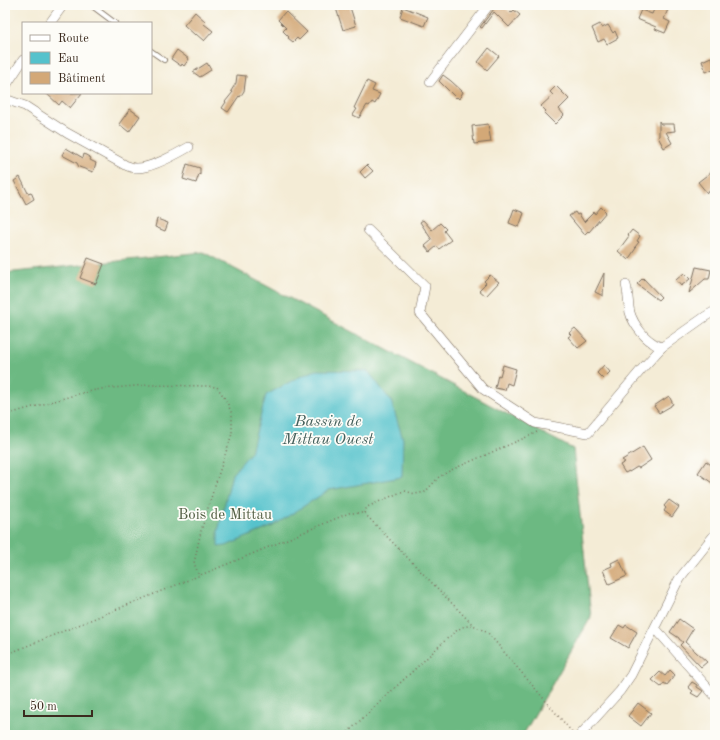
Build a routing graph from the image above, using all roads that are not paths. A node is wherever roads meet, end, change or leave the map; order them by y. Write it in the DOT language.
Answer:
graph roads {
  1 [pos="63,5"];
  2 [pos="91,5"];
  3 [pos="489,5"];
  4 [pos="51,22"];
  5 [pos="114,22"];
  6 [pos="152,52"];
  7 [pos="164,60"];
  8 [pos="22,62"];
  9 [pos="430,82"];
  10 [pos="5,87"];
  11 [pos="5,99"];
  12 [pos="189,147"];
  13 [pos="368,230"];
  14 [pos="626,285"];
  15 [pos="715,312"];
  16 [pos="662,348"];
  17 [pos="715,534"];
  18 [pos="655,628"];
  19 [pos="715,696"];
  20 [pos="580,735"];
  1 -- 4 [label="street"];
  2 -- 5 [label="lane"];
  3 -- 9 [label="street"];
  6 -- 7 [label="lane"];
  8 -- 10 [label="street"];
  11 -- 12 [label="street"];
  13 -- 16 [label="street"];
  14 -- 16 [label="street"];
  15 -- 16 [label="street"];
  17 -- 18 [label="street"];
  18 -- 19 [label="street"];
  18 -- 20 [label="street"];
}
